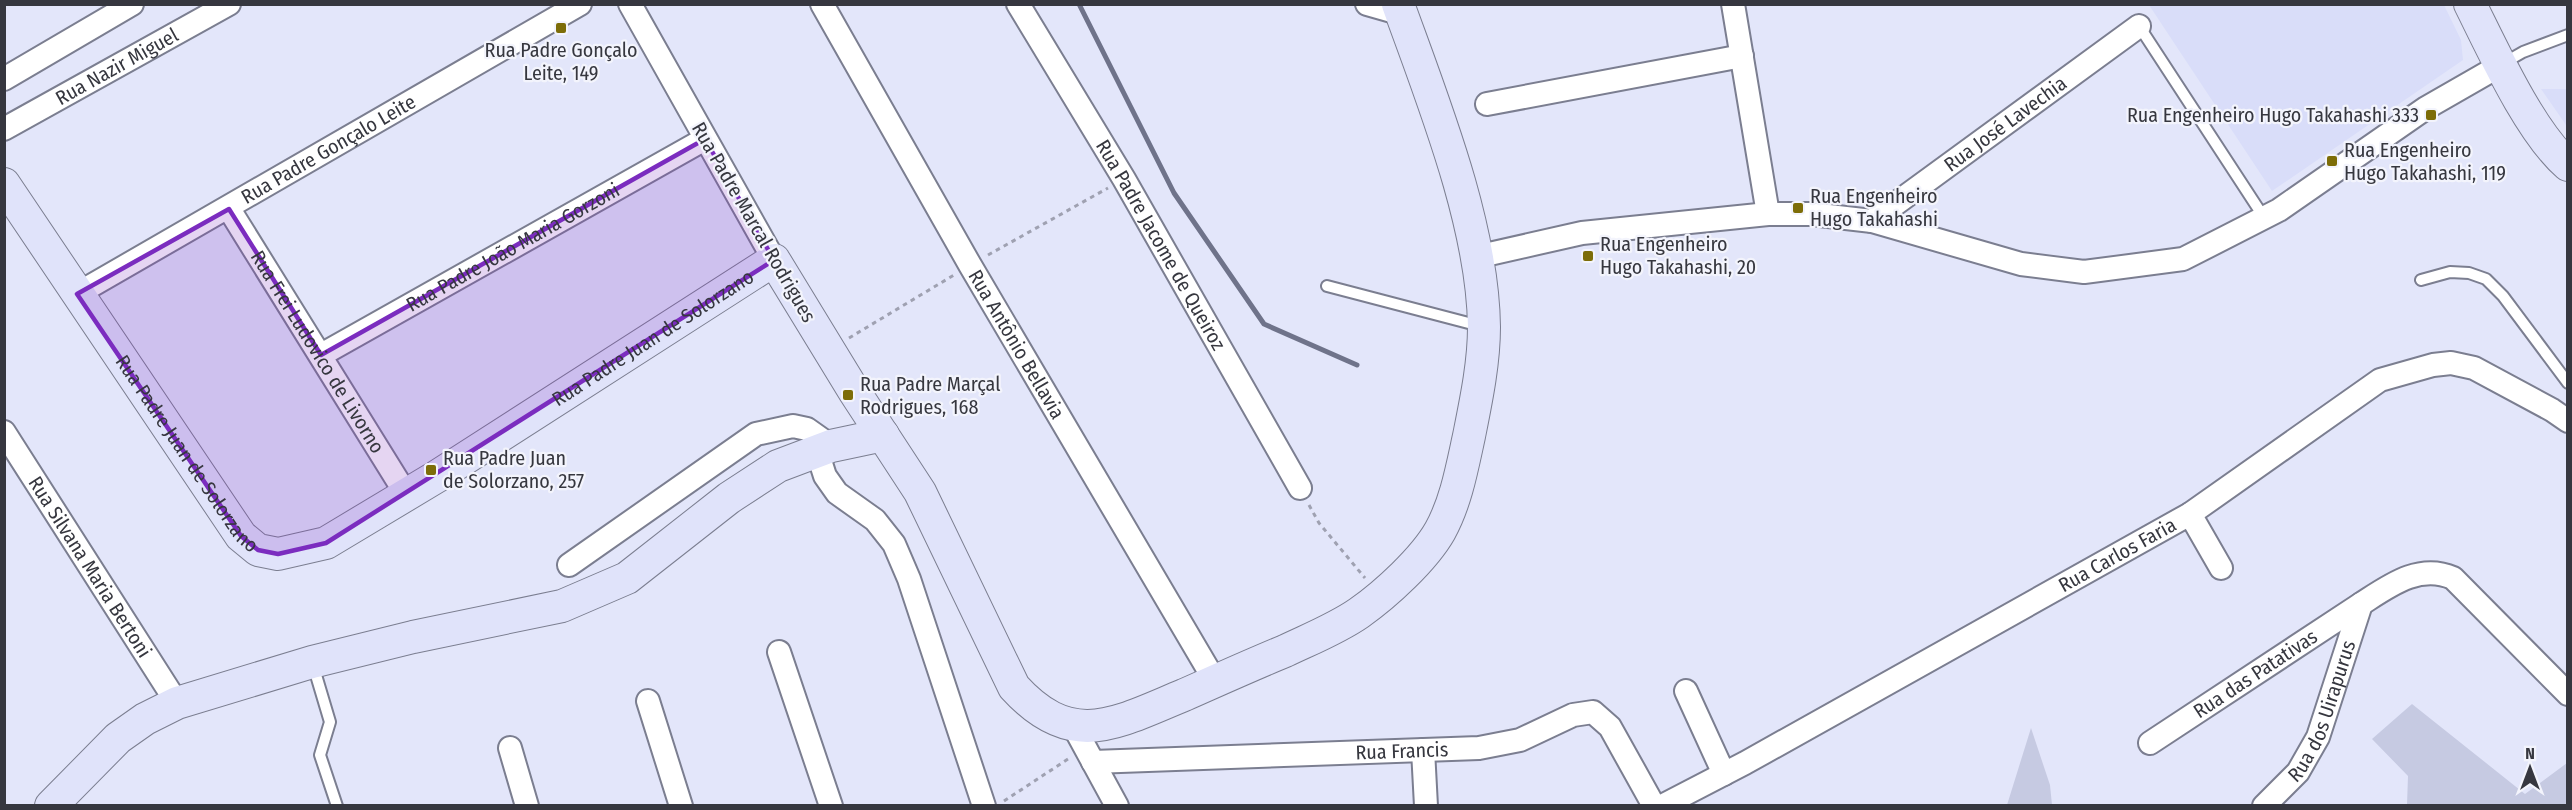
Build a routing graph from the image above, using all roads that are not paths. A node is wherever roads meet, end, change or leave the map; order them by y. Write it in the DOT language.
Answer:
graph roads {
  1 [pos="132,4"];
  2 [pos="580,4"];
  3 [pos="630,4"];
  4 [pos="822,4"];
  5 [pos="1018,4"];
  6 [pos="1367,4"];
  7 [pos="1733,4"];
  8 [pos="2470,4"];
  9 [pos="221,7"];
  10 [pos="1400,9"];
  11 [pos="2139,26"];
  12 [pos="2568,35"];
  13 [pos="1742,56"];
  14 [pos="2500,65"];
  15 [pos="4,79"];
  16 [pos="1486,104"];
  17 [pos="4,129"];
  18 [pos="705,140"];
  19 [pos="2568,165"];
  20 [pos="5,187"];
  21 [pos="229,209"];
  22 [pos="1768,214"];
  23 [pos="2265,219"];
  24 [pos="1872,221"];
  25 [pos="1476,257"];
  26 [pos="774,260"];
  27 [pos="2421,280"];
  28 [pos="1327,286"];
  29 [pos="77,294"];
  30 [pos="1484,327"];
  31 [pos="321,355"];
  32 [pos="2568,383"];
  33 [pos="2568,421"];
  34 [pos="4,432"];
  35 [pos="883,435"];
  36 [pos="824,448"];
  37 [pos="1300,488"];
  38 [pos="406,494"];
  39 [pos="2190,514"];
  40 [pos="569,565"];
  41 [pos="2221,568"];
  42 [pos="2361,604"];
  43 [pos="779,652"];
  44 [pos="312,662"];
  45 [pos="1215,681"];
  46 [pos="1686,691"];
  47 [pos="2568,694"];
  48 [pos="648,701"];
  49 [pos="177,703"];
  50 [pos="2150,743"];
  51 [pos="1084,746"];
  52 [pos="510,748"];
  53 [pos="1423,750"];
  54 [pos="1724,774"];
  55 [pos="51,806"];
  56 [pos="337,806"];
  57 [pos="527,806"];
  58 [pos="681,806"];
  59 [pos="831,806"];
  60 [pos="984,806"];
  61 [pos="1117,806"];
  62 [pos="1426,806"];
  63 [pos="1654,806"];
  64 [pos="1662,806"];
  65 [pos="2264,806"];
  1 -- 15 [label="street"];
  2 -- 21 [label="street, Rua Padre Gonçalo Leite"];
  3 -- 18 [label="street, Rua Padre Marcal Rodrigues"];
  4 -- 45 [label="street, Rua Antônio Bellavia"];
  5 -- 37 [label="street, Rua Padre Jacome de Queiroz"];
  6 -- 10 [label="street"];
  7 -- 13 [label="street"];
  8 -- 14 [label="main road"];
  9 -- 17 [label="street, Rua Nazir Miguel"];
  10 -- 25 [label="main road"];
  11 -- 23 [label="lane"];
  11 -- 24 [label="street, Rua José Lavechia"];
  12 -- 14 [label="lane"];
  13 -- 16 [label="street"];
  13 -- 22 [label="street"];
  14 -- 19 [label="main road"];
  14 -- 23 [label="street"];
  18 -- 26 [label="street, Rua Padre Marcal Rodrigues"];
  18 -- 31 [label="street, Rua Padre João Maria Gorzoni"];
  20 -- 29 [label="main road, Rua Padre Juan de Solorzano"];
  21 -- 29 [label="street, Rua Padre Gonçalo Leite"];
  21 -- 31 [label="street, Rua Frei Ludovico de Livorno"];
  22 -- 24 [label="street"];
  22 -- 25 [label="street"];
  23 -- 24 [label="street"];
  25 -- 30 [label="main road"];
  26 -- 35 [label="main road, Rua Padre Marcal Rodrigues"];
  26 -- 38 [label="main road, Rua Padre Juan de Solorzano"];
  27 -- 32 [label="lane"];
  28 -- 30 [label="lane"];
  29 -- 38 [label="main road, Rua Padre Juan de Solorzano"];
  30 -- 45 [label="main road"];
  31 -- 38 [label="street, Rua Frei Ludovico de Livorno"];
  33 -- 39 [label="street, Rua Carlos Faria"];
  34 -- 49 [label="street, Rua Silvana Maria Bertoni"];
  35 -- 36 [label="main road"];
  35 -- 51 [label="main road, Rua Padre Marcal Rodrigues"];
  36 -- 40 [label="street"];
  36 -- 44 [label="main road"];
  36 -- 60 [label="street"];
  39 -- 41 [label="street"];
  39 -- 54 [label="street, Rua Carlos Faria"];
  42 -- 47 [label="street, Rua das Patativas"];
  42 -- 50 [label="street, Rua das Patativas"];
  42 -- 65 [label="street, Rua dos Uirapurus"];
  43 -- 59 [label="street"];
  44 -- 49 [label="main road"];
  44 -- 56 [label="lane"];
  45 -- 51 [label="main road"];
  46 -- 54 [label="street"];
  48 -- 58 [label="street"];
  49 -- 55 [label="main road"];
  51 -- 53 [label="street, Rua Francis"];
  51 -- 61 [label="street"];
  52 -- 57 [label="street"];
  53 -- 62 [label="street"];
  53 -- 63 [label="street, Rua Francis"];
  54 -- 64 [label="street, Rua Carlos Faria"];
}
